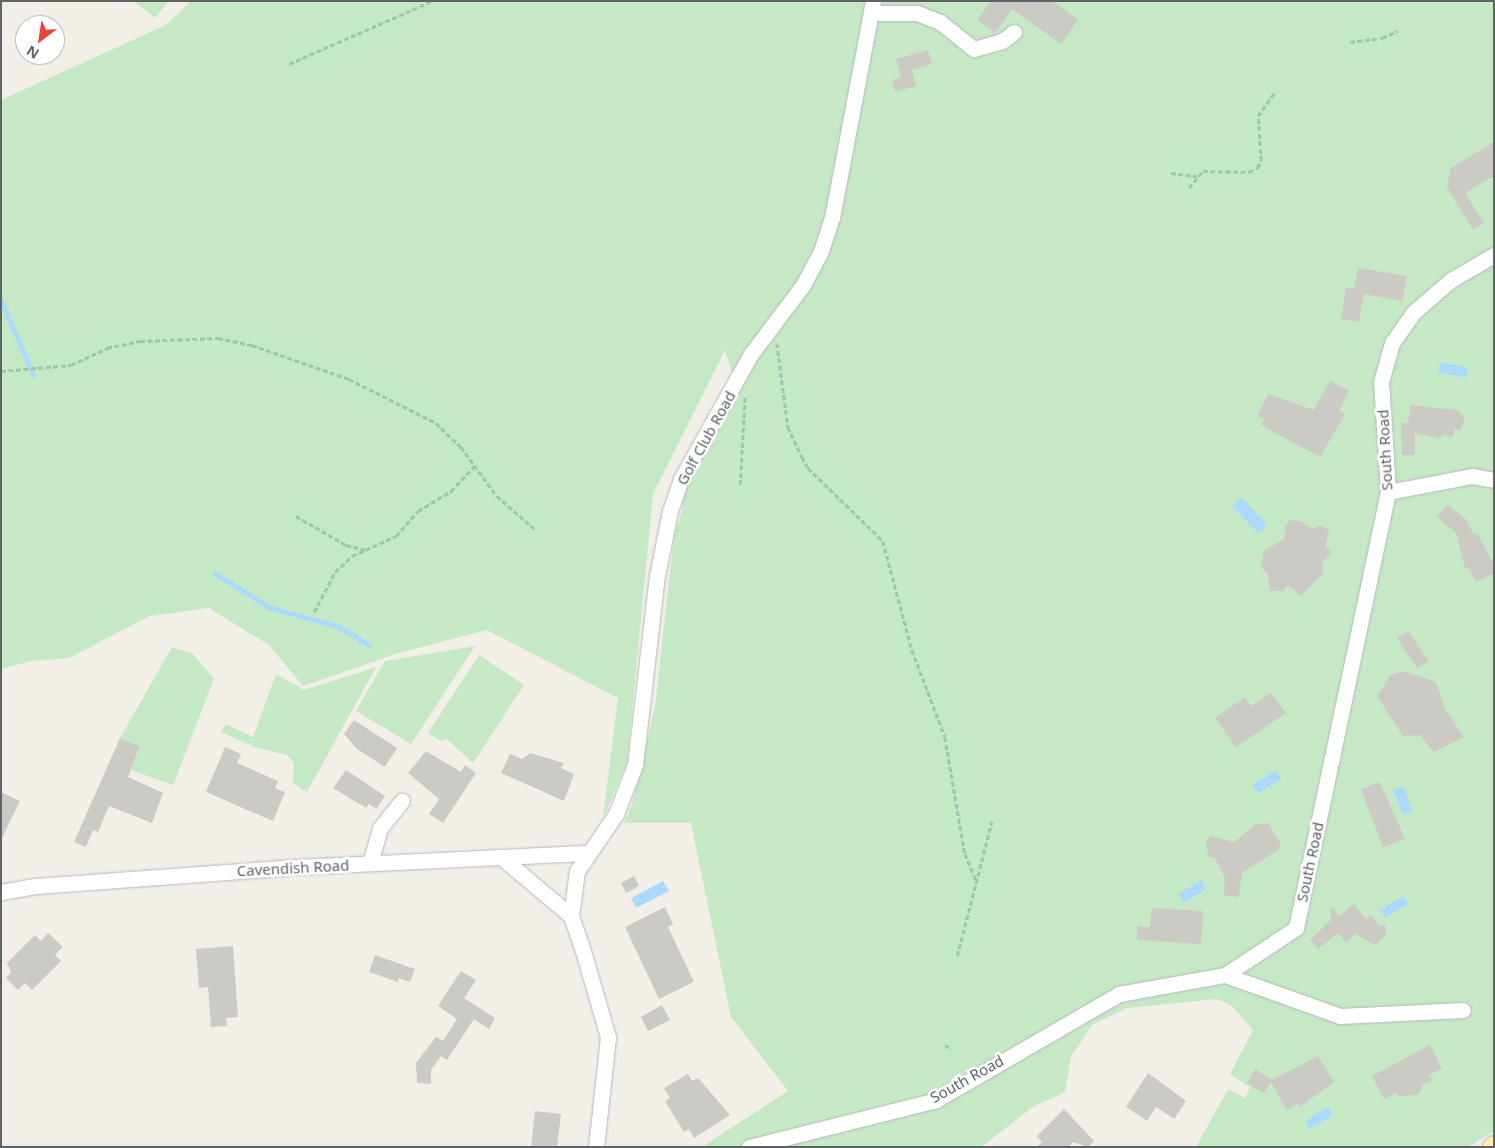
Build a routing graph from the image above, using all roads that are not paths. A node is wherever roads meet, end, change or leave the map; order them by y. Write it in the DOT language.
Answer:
graph roads {
  1 [pos="872,7"];
  2 [pos="1014,32"];
  3 [pos="1494,255"];
  4 [pos="1494,480"];
  5 [pos="1388,492"];
  6 [pos="402,801"];
  7 [pos="586,853"];
  8 [pos="501,857"];
  9 [pos="370,863"];
  10 [pos="1,892"];
  11 [pos="571,916"];
  12 [pos="1225,975"];
  13 [pos="1463,1010"];
  14 [pos="596,1147"];
  15 [pos="749,1147"];
  1 -- 2 [label="street"];
  1 -- 7 [label="street, Golf Club Road"];
  3 -- 5 [label="street, South Road"];
  4 -- 5 [label="street"];
  5 -- 12 [label="street, South Road"];
  6 -- 9 [label="street"];
  7 -- 8 [label="street, Cavendish Road"];
  7 -- 11 [label="street, Golf Club Road"];
  8 -- 9 [label="street, Cavendish Road"];
  8 -- 11 [label="street"];
  9 -- 10 [label="street, Cavendish Road"];
  11 -- 14 [label="street"];
  12 -- 13 [label="street"];
  12 -- 15 [label="street, South Road"];
}
